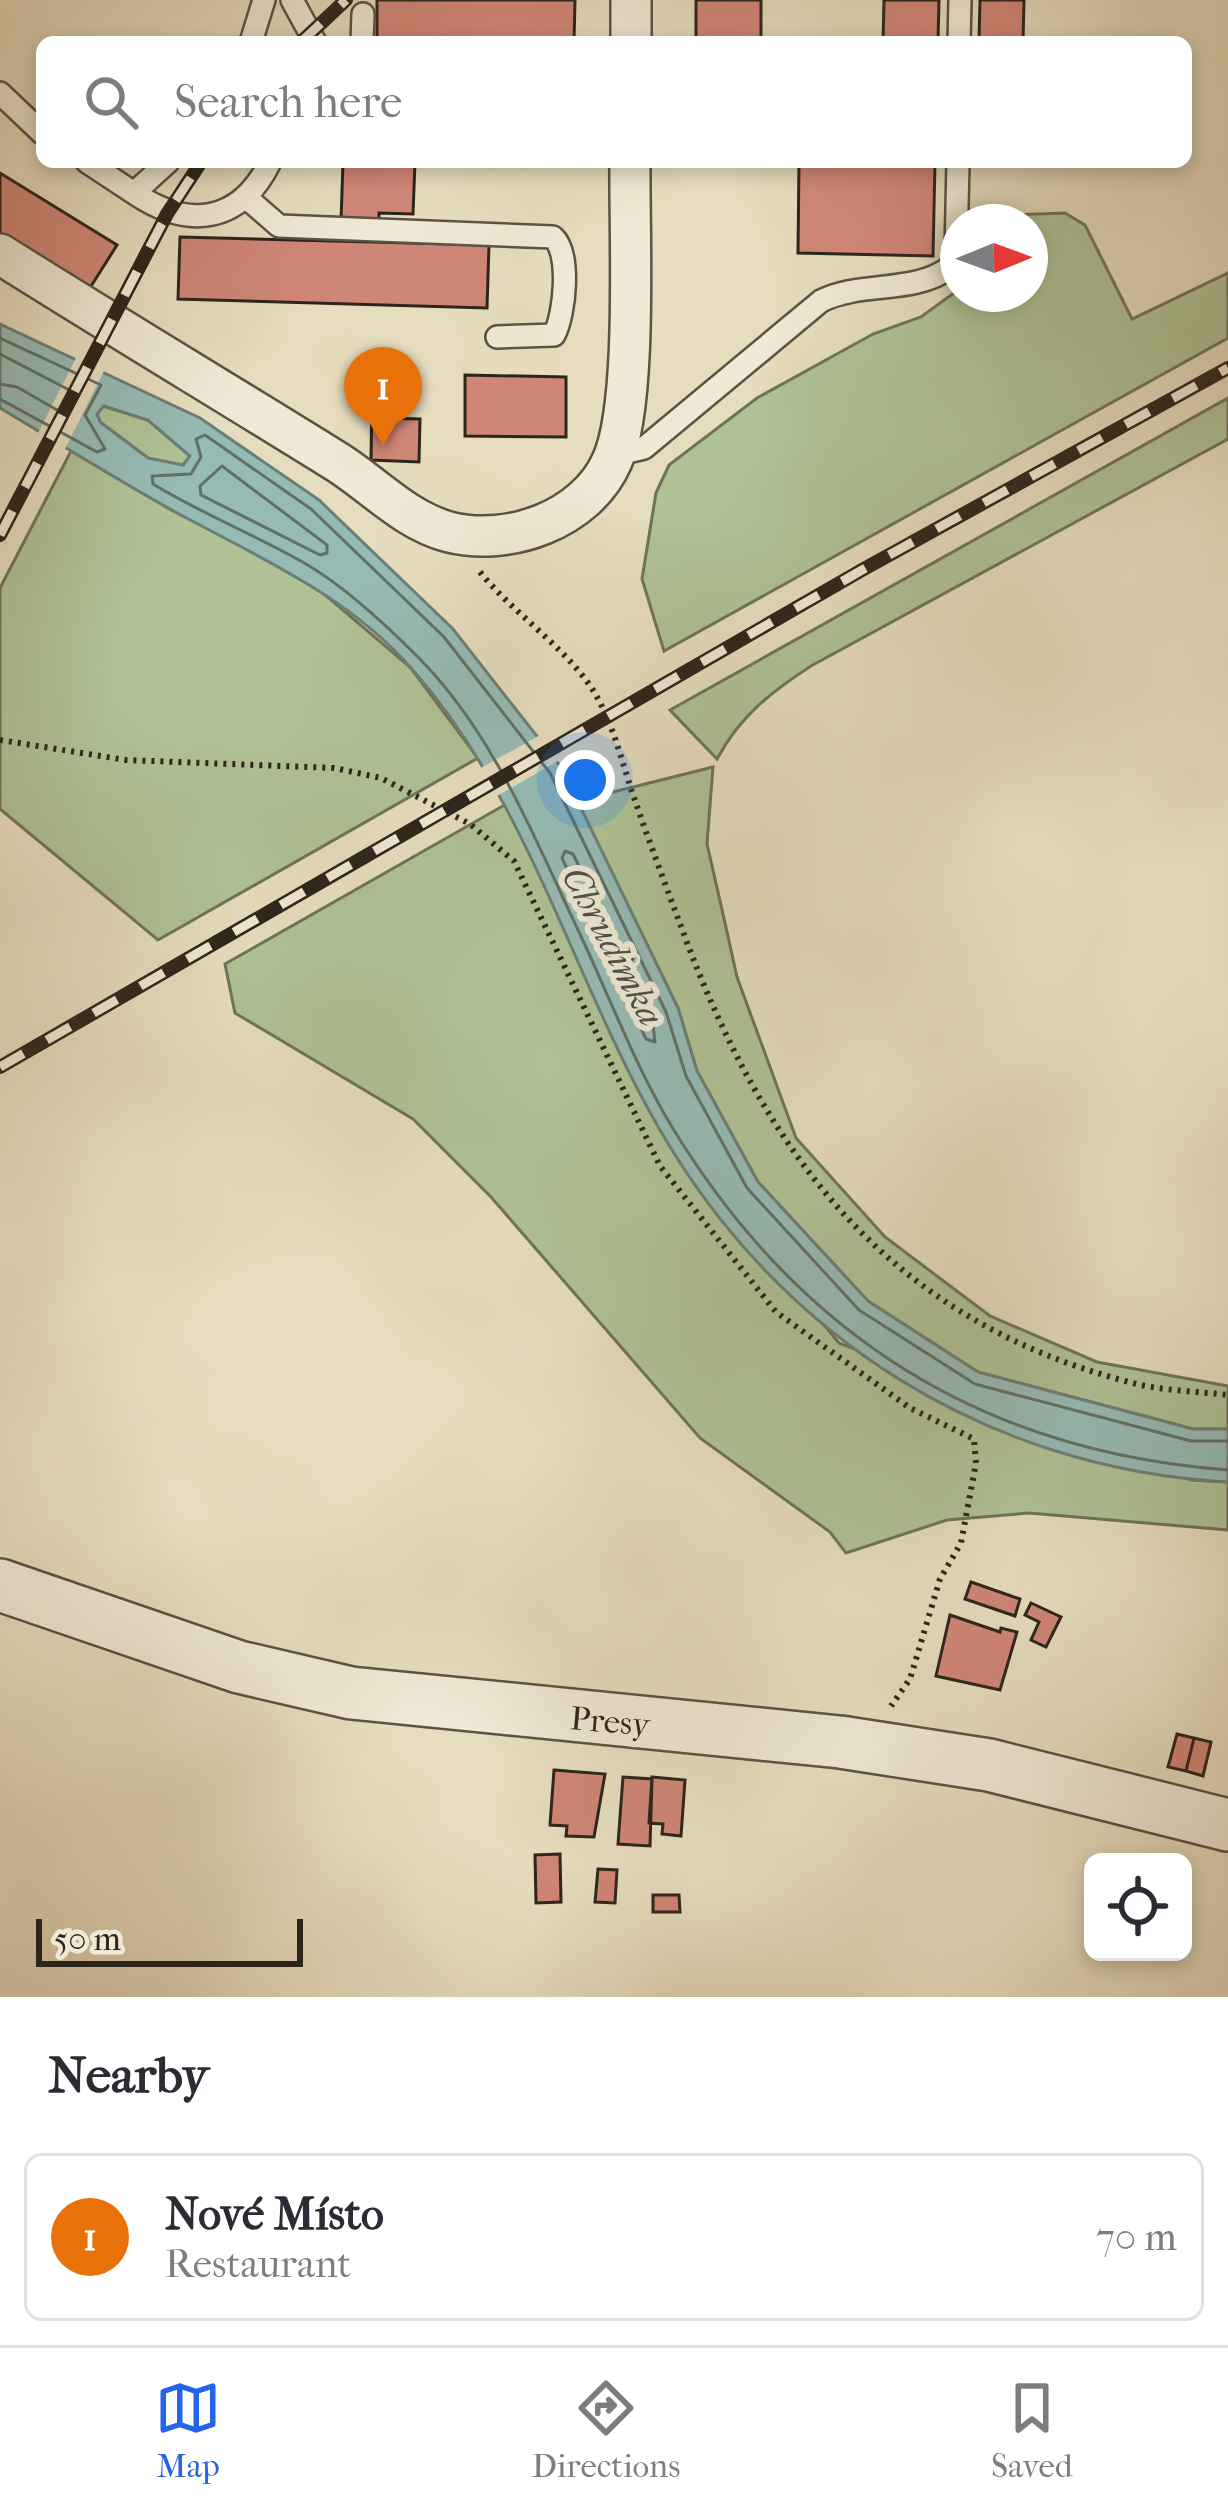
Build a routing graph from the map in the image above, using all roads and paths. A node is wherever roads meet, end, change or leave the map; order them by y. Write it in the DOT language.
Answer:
graph roads {
  1 [pos="264,0"];
  2 [pos="292,0"];
  3 [pos="631,0"];
  4 [pos="960,0"];
  5 [pos="363,14"];
  6 [pos="253,36"];
  7 [pos="312,36"];
  8 [pos="362,36"];
  9 [pos="631,36"];
  10 [pos="959,36"];
  11 [pos="0,93"];
  12 [pos="36,127"];
  13 [pos="96,168"];
  14 [pos="161,168"];
  15 [pos="266,168"];
  16 [pos="630,168"];
  17 [pos="958,168"];
  18 [pos="134,193"];
  19 [pos="248,200"];
  20 [pos="0,254"];
  21 [pos="497,337"];
  22 [pos="615,455"];
  23 [pos="448,531"];
  24 [pos="0,740"];
  25 [pos="1228,1396"];
  26 [pos="0,1585"];
  27 [pos="840,1742"];
  28 [pos="1228,1825"];
  1 -- 6 [label="lane"];
  2 -- 7 [label="lane"];
  3 -- 9 [label="street"];
  4 -- 10 [label="lane"];
  5 -- 8 [label="lane"];
  11 -- 12 [label="lane"];
  13 -- 18 [label="lane"];
  14 -- 18 [label="lane"];
  15 -- 19 [label="lane"];
  16 -- 22 [label="street"];
  17 -- 22 [label="lane"];
  18 -- 19 [label="lane"];
  19 -- 21 [label="lane"];
  20 -- 23 [label="street"];
  22 -- 23 [label="street"];
  23 -- 25 [label="path"];
  24 -- 27 [label="path"];
  26 -- 27 [label="street, Presy"];
  27 -- 28 [label="street, Presy"];
}
